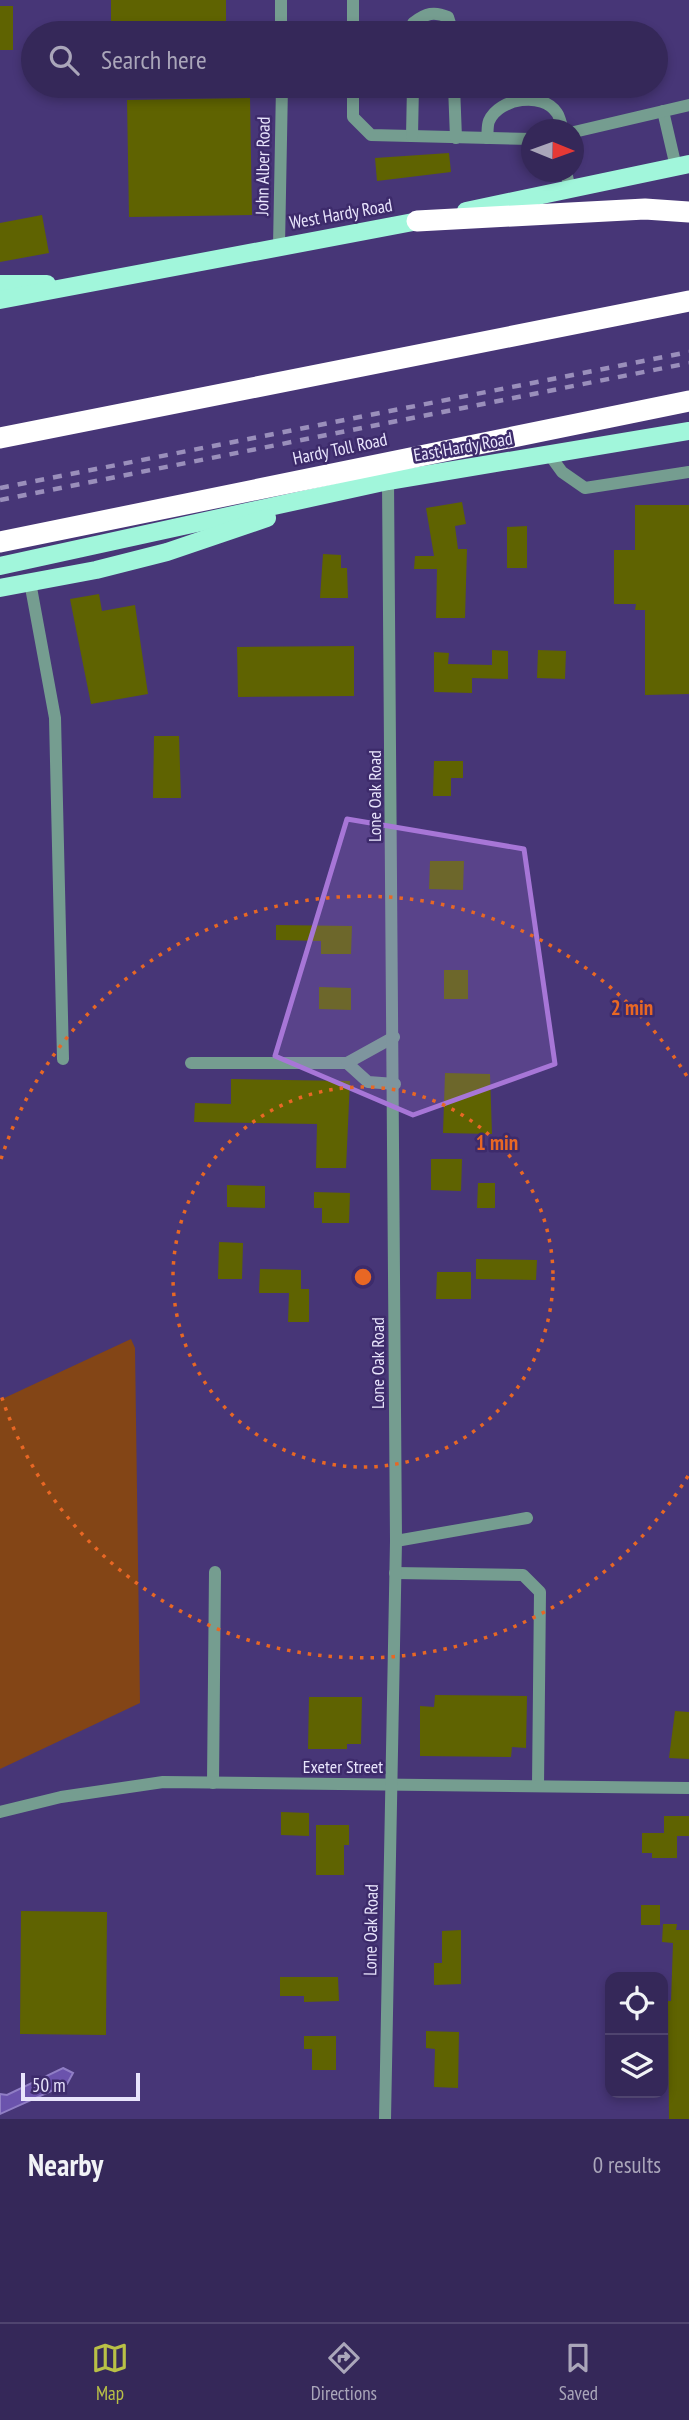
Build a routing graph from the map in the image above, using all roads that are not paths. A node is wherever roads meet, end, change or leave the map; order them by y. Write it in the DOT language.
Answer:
graph roads {
  1 [pos="281,0"];
  2 [pos="353,0"];
  3 [pos="281,21"];
  4 [pos="353,21"];
  5 [pos="416,21"];
  6 [pos="449,21"];
  7 [pos="282,98"];
  8 [pos="353,98"];
  9 [pos="413,98"];
  10 [pos="454,98"];
  11 [pos="689,105"];
  12 [pos="663,111"];
  13 [pos="559,119"];
  14 [pos="584,129"];
  15 [pos="412,136"];
  16 [pos="456,138"];
  17 [pos="487,138"];
  18 [pos="521,139"];
  19 [pos="682,166"];
  20 [pos="584,178"];
  21 [pos="561,182"];
  22 [pos="689,212"];
  23 [pos="417,222"];
  24 [pos="279,246"];
  25 [pos="0,284"];
  26 [pos="93,284"];
  27 [pos="0,300"];
  28 [pos="689,301"];
  29 [pos="689,401"];
  30 [pos="689,431"];
  31 [pos="0,438"];
  32 [pos="549,454"];
  33 [pos="689,472"];
  34 [pos="388,481"];
  35 [pos="0,542"];
  36 [pos="0,566"];
  37 [pos="30,582"];
  38 [pos="0,588"];
  39 [pos="394,1037"];
  40 [pos="64,1059"];
  41 [pos="191,1063"];
  42 [pos="347,1063"];
  43 [pos="395,1084"];
  44 [pos="527,1518"];
  45 [pos="396,1541"];
  46 [pos="215,1572"];
  47 [pos="395,1573"];
  48 [pos="213,1783"];
  49 [pos="391,1785"];
  50 [pos="538,1786"];
  51 [pos="689,1788"];
  52 [pos="0,1812"];
  53 [pos="385,2119"];
  1 -- 3 [label="street"];
  2 -- 4 [label="street"];
  5 -- 6 [label="street"];
  7 -- 24 [label="street, John Alber Road"];
  8 -- 15 [label="street"];
  9 -- 15 [label="street"];
  10 -- 16 [label="street"];
  11 -- 12 [label="street"];
  12 -- 14 [label="street"];
  12 -- 19 [label="street"];
  13 -- 17 [label="street"];
  15 -- 16 [label="street"];
  16 -- 17 [label="street"];
  17 -- 18 [label="street"];
  19 -- 20 [label="main road, West Hardy Road"];
  21 -- 23 [label="main road, West Hardy Road"];
  22 -- 23 [label="highway"];
  23 -- 24 [label="main road, West Hardy Road"];
  24 -- 26 [label="main road, West Hardy Road"];
  25 -- 26 [label="main road"];
  26 -- 27 [label="main road, West Hardy Road"];
  28 -- 31 [label="highway"];
  29 -- 35 [label="highway, Hardy Toll Road"];
  30 -- 32 [label="main road, East Hardy Road"];
  32 -- 33 [label="street"];
  32 -- 34 [label="main road, East Hardy Road"];
  34 -- 36 [label="main road, East Hardy Road"];
  34 -- 37 [label="main road"];
  34 -- 39 [label="street, Lone Oak Road"];
  37 -- 38 [label="main road"];
  37 -- 40 [label="street"];
  39 -- 42 [label="street"];
  39 -- 43 [label="street, Lone Oak Road"];
  41 -- 42 [label="street"];
  42 -- 43 [label="street"];
  43 -- 45 [label="street, Lone Oak Road"];
  44 -- 45 [label="street"];
  45 -- 47 [label="street, Lone Oak Road"];
  46 -- 48 [label="street"];
  47 -- 49 [label="street, Lone Oak Road"];
  47 -- 50 [label="street"];
  48 -- 49 [label="street, Exeter Street"];
  48 -- 52 [label="street, Exeter Street"];
  49 -- 50 [label="street, Exeter Street"];
  49 -- 53 [label="street, Lone Oak Road"];
  50 -- 51 [label="street, Exeter Street"];
}
